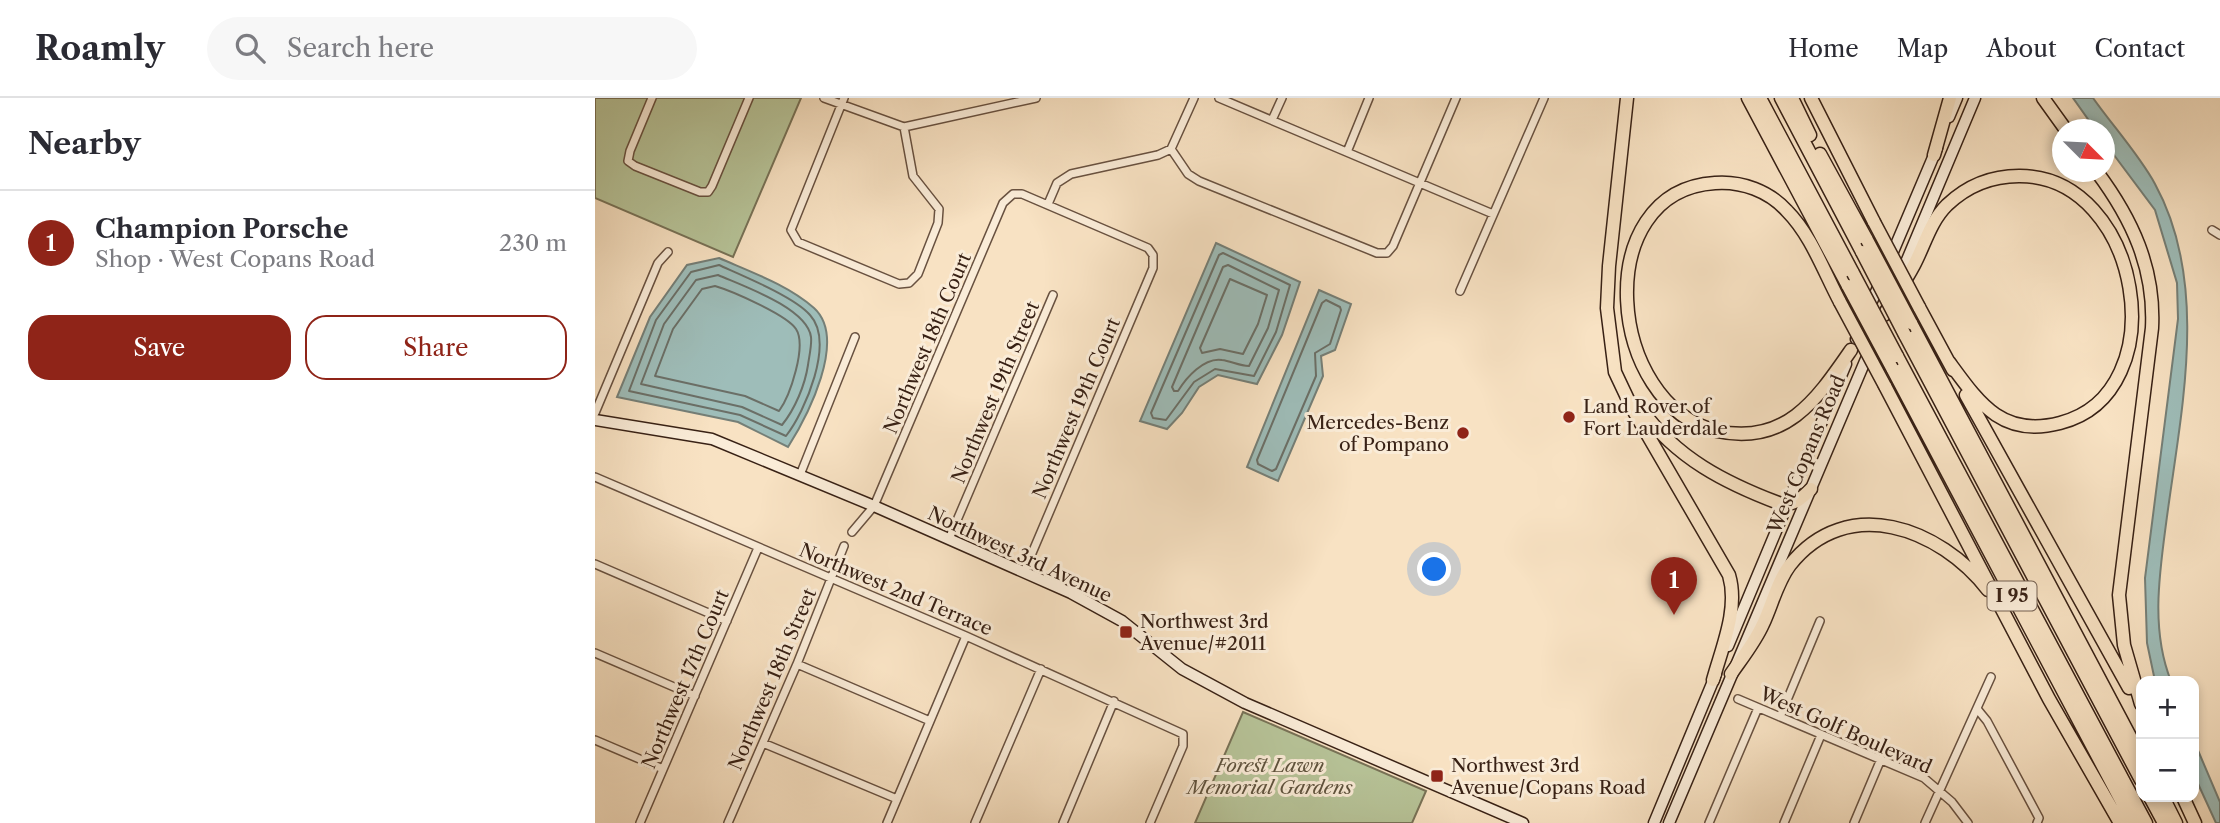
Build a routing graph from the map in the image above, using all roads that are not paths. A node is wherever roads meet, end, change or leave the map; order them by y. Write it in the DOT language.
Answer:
graph roads {
  1 [pos="652,98"];
  2 [pos="749,98"];
  3 [pos="824,98"];
  4 [pos="1036,98"];
  5 [pos="1194,98"];
  6 [pos="1219,98"];
  7 [pos="1282,98"];
  8 [pos="1369,98"];
  9 [pos="1456,98"];
  10 [pos="1544,98"];
  11 [pos="1627,98"];
  12 [pos="1748,98"];
  13 [pos="1761,98"];
  14 [pos="1781,98"];
  15 [pos="1792,98"];
  16 [pos="1811,98"];
  17 [pos="1950,98"];
  18 [pos="1957,98"];
  19 [pos="1975,98"];
  20 [pos="2043,98"];
  21 [pos="842,101"];
  22 [pos="2058,119"];
  23 [pos="1272,120"];
  24 [pos="904,127"];
  25 [pos="1171,149"];
  26 [pos="1347,152"];
  27 [pos="1934,155"];
  28 [pos="2104,182"];
  29 [pos="1420,183"];
  30 [pos="1048,204"];
  31 [pos="1493,214"];
  32 [pos="2212,230"];
  33 [pos="2220,235"];
  34 [pos="1864,246"];
  35 [pos="668,253"];
  36 [pos="1850,280"];
  37 [pos="1460,291"];
  38 [pos="1052,295"];
  39 [pos="1884,315"];
  40 [pos="1908,329"];
  41 [pos="1610,335"];
  42 [pos="855,337"];
  43 [pos="1851,350"];
  44 [pos="1894,362"];
  45 [pos="1949,362"];
  46 [pos="595,413"];
  47 [pos="595,420"];
  48 [pos="800,475"];
  49 [pos="595,477"];
  50 [pos="1811,489"];
  51 [pos="1787,505"];
  52 [pos="874,506"];
  53 [pos="852,532"];
  54 [pos="949,539"];
  55 [pos="844,546"];
  56 [pos="758,548"];
  57 [pos="595,564"];
  58 [pos="1024,572"];
  59 [pos="831,578"];
  60 [pos="727,621"];
  61 [pos="1820,621"];
  62 [pos="966,636"];
  63 [pos="2023,649"];
  64 [pos="595,653"];
  65 [pos="797,664"];
  66 [pos="1041,669"];
  67 [pos="1731,674"];
  68 [pos="1991,677"];
  69 [pos="1713,680"];
  70 [pos="2136,688"];
  71 [pos="695,696"];
  72 [pos="1738,699"];
  73 [pos="1114,701"];
  74 [pos="2136,701"];
  75 [pos="1758,708"];
  76 [pos="1977,710"];
  77 [pos="1780,717"];
  78 [pos="930,721"];
  79 [pos="1821,735"];
  80 [pos="595,740"];
  81 [pos="763,743"];
  82 [pos="2136,748"];
  83 [pos="1881,759"];
  84 [pos="663,769"];
  85 [pos="2136,770"];
  86 [pos="1938,790"];
  87 [pos="897,799"];
  88 [pos="2153,802"];
  89 [pos="2165,802"];
  90 [pos="2185,802"];
  91 [pos="2038,821"];
  92 [pos="640,823"];
  93 [pos="729,823"];
  94 [pos="887,823"];
  95 [pos="975,823"];
  96 [pos="1063,823"];
  97 [pos="1150,823"];
  98 [pos="1523,823"];
  99 [pos="1654,823"];
  100 [pos="1669,823"];
  101 [pos="1709,823"];
  102 [pos="1784,823"];
  103 [pos="1854,823"];
  104 [pos="1925,823"];
  105 [pos="1968,823"];
  106 [pos="2120,823"];
  107 [pos="2133,823"];
  108 [pos="2146,823"];
  109 [pos="2164,823"];
  110 [pos="2176,823"];
  111 [pos="2195,823"];
  1 -- 2 [label="street"];
  3 -- 21 [label="street"];
  4 -- 24 [label="street"];
  5 -- 25 [label="street"];
  6 -- 23 [label="street"];
  7 -- 23 [label="street"];
  8 -- 26 [label="street"];
  9 -- 29 [label="street"];
  10 -- 31 [label="street"];
  11 -- 41 [label="highway"];
  12 -- 36 [label="highway, I 95"];
  13 -- 36 [label="highway"];
  14 -- 34 [label="highway"];
  15 -- 34 [label="highway, I 95"];
  16 -- 45 [label="highway, bridge"];
  17 -- 27 [label="highway"];
  18 -- 27 [label="main road, West Copans Road"];
  19 -- 39 [label="main road, West Copans Road"];
  20 -- 22 [label="highway"];
  21 -- 24 [label="street"];
  21 -- 24 [label="street"];
  23 -- 26 [label="street"];
  25 -- 29 [label="street"];
  25 -- 30 [label="street"];
  26 -- 29 [label="street"];
  27 -- 43 [label="main road, West Copans Road"];
  28 -- 70 [label="highway"];
  29 -- 31 [label="street"];
  30 -- 52 [label="street, Northwest 18th Court"];
  30 -- 58 [label="street, Northwest 19th Court"];
  31 -- 37 [label="street"];
  32 -- 33 [label="street"];
  34 -- 40 [label="highway, I 95, bridge"];
  35 -- 46 [label="street"];
  36 -- 44 [label="highway, I 95, bridge"];
  38 -- 54 [label="street, Northwest 19th Street"];
  39 -- 45 [label="highway"];
  39 -- 50 [label="main road, West Copans Road"];
  40 -- 82 [label="highway, I 95"];
  40 -- 85 [label="highway"];
  41 -- 51 [label="highway"];
  41 -- 69 [label="highway"];
  42 -- 48 [label="street"];
  43 -- 51 [label="main road, West Copans Road"];
  43 -- 63 [label="highway, bridge"];
  44 -- 107 [label="highway, I 95"];
  44 -- 108 [label="highway"];
  45 -- 74 [label="highway"];
  47 -- 48 [label="main road, Northwest 3rd Avenue"];
  48 -- 52 [label="main road, Northwest 3rd Avenue"];
  49 -- 56 [label="street, Northwest 2nd Terrace"];
  50 -- 51 [label="highway"];
  50 -- 67 [label="main road, West Copans Road"];
  51 -- 69 [label="main road, West Copans Road"];
  52 -- 53 [label="street"];
  52 -- 54 [label="main road, Northwest 3rd Avenue"];
  54 -- 58 [label="main road, Northwest 3rd Avenue"];
  55 -- 59 [label="street, Northwest 18th Street"];
  56 -- 59 [label="street, Northwest 2nd Terrace"];
  56 -- 60 [label="street, Northwest 17th Court"];
  57 -- 60 [label="street"];
  58 -- 98 [label="main road, Northwest 3rd Avenue"];
  59 -- 62 [label="street, Northwest 2nd Terrace"];
  59 -- 65 [label="street, Northwest 18th Street"];
  60 -- 71 [label="street, Northwest 17th Court"];
  61 -- 77 [label="street"];
  62 -- 66 [label="street, Northwest 2nd Terrace"];
  62 -- 78 [label="street"];
  63 -- 67 [label="highway"];
  63 -- 106 [label="highway"];
  64 -- 71 [label="street"];
  65 -- 78 [label="street"];
  65 -- 81 [label="street, Northwest 18th Street"];
  66 -- 73 [label="street, Northwest 2nd Terrace"];
  66 -- 95 [label="street"];
  67 -- 100 [label="main road, West Copans Road"];
  68 -- 76 [label="street"];
  69 -- 99 [label="main road, West Copans Road"];
  71 -- 84 [label="street, Northwest 17th Court"];
  72 -- 75 [label="street, West Golf Boulevard"];
  73 -- 96 [label="street"];
  73 -- 97 [label="street, Northwest 2nd Terrace"];
  75 -- 77 [label="street, West Golf Boulevard"];
  75 -- 101 [label="street"];
  76 -- 86 [label="street"];
  76 -- 91 [label="street"];
  77 -- 79 [label="street, West Golf Boulevard"];
  78 -- 87 [label="street"];
  79 -- 83 [label="street, West Golf Boulevard"];
  79 -- 102 [label="street"];
  80 -- 84 [label="street"];
  81 -- 87 [label="street"];
  81 -- 93 [label="street, Northwest 18th Street"];
  83 -- 86 [label="street, West Golf Boulevard"];
  83 -- 103 [label="street"];
  84 -- 92 [label="street, Northwest 17th Court"];
  86 -- 104 [label="street"];
  86 -- 105 [label="street, West Golf Boulevard"];
  87 -- 94 [label="street"];
  88 -- 109 [label="highway"];
  89 -- 110 [label="highway"];
  90 -- 111 [label="highway"];
}
